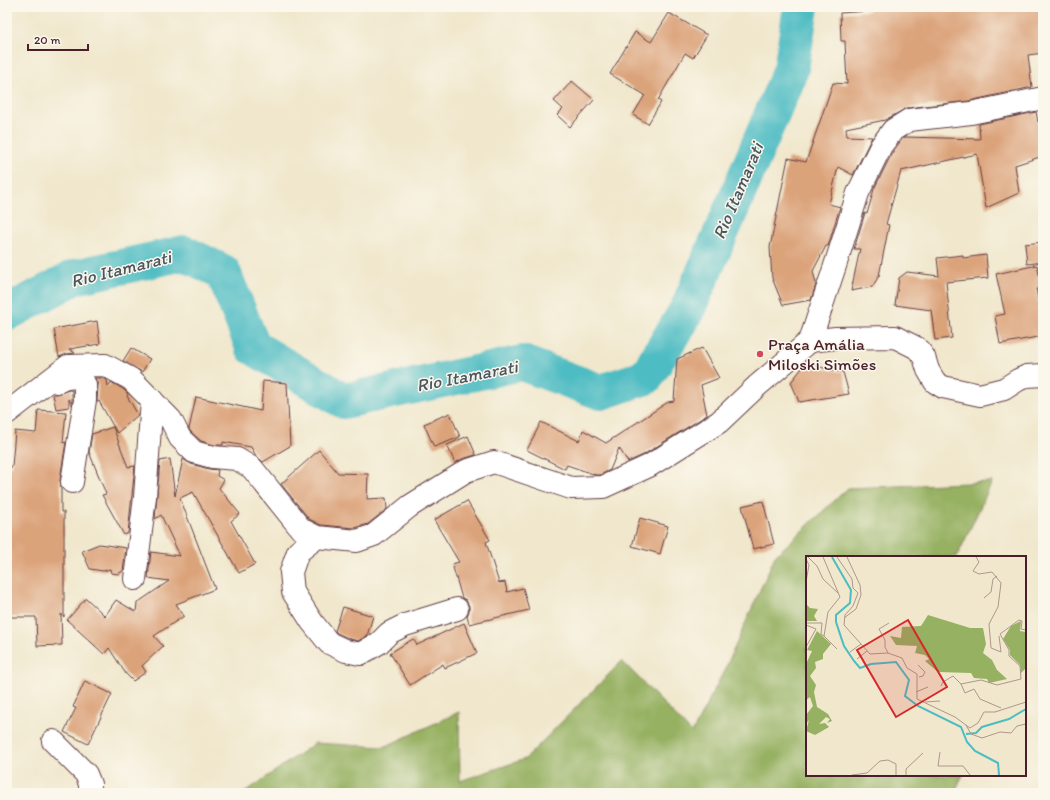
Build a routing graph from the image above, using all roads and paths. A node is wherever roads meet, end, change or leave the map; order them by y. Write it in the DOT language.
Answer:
graph roads {
  1 [pos="1043,98"];
  2 [pos="810,341"];
  3 [pos="1043,375"];
  4 [pos="152,400"];
  5 [pos="7,413"];
  6 [pos="7,418"];
  7 [pos="72,482"];
  8 [pos="317,537"];
  9 [pos="135,579"];
  10 [pos="457,609"];
  11 [pos="53,741"];
  12 [pos="90,793"];
  1 -- 2 [label="street"];
  2 -- 3 [label="street"];
  2 -- 8 [label="street"];
  4 -- 5 [label="street"];
  4 -- 8 [label="street"];
  4 -- 9 [label="street"];
  6 -- 7 [label="street"];
  8 -- 10 [label="street"];
  11 -- 12 [label="street"];
}
